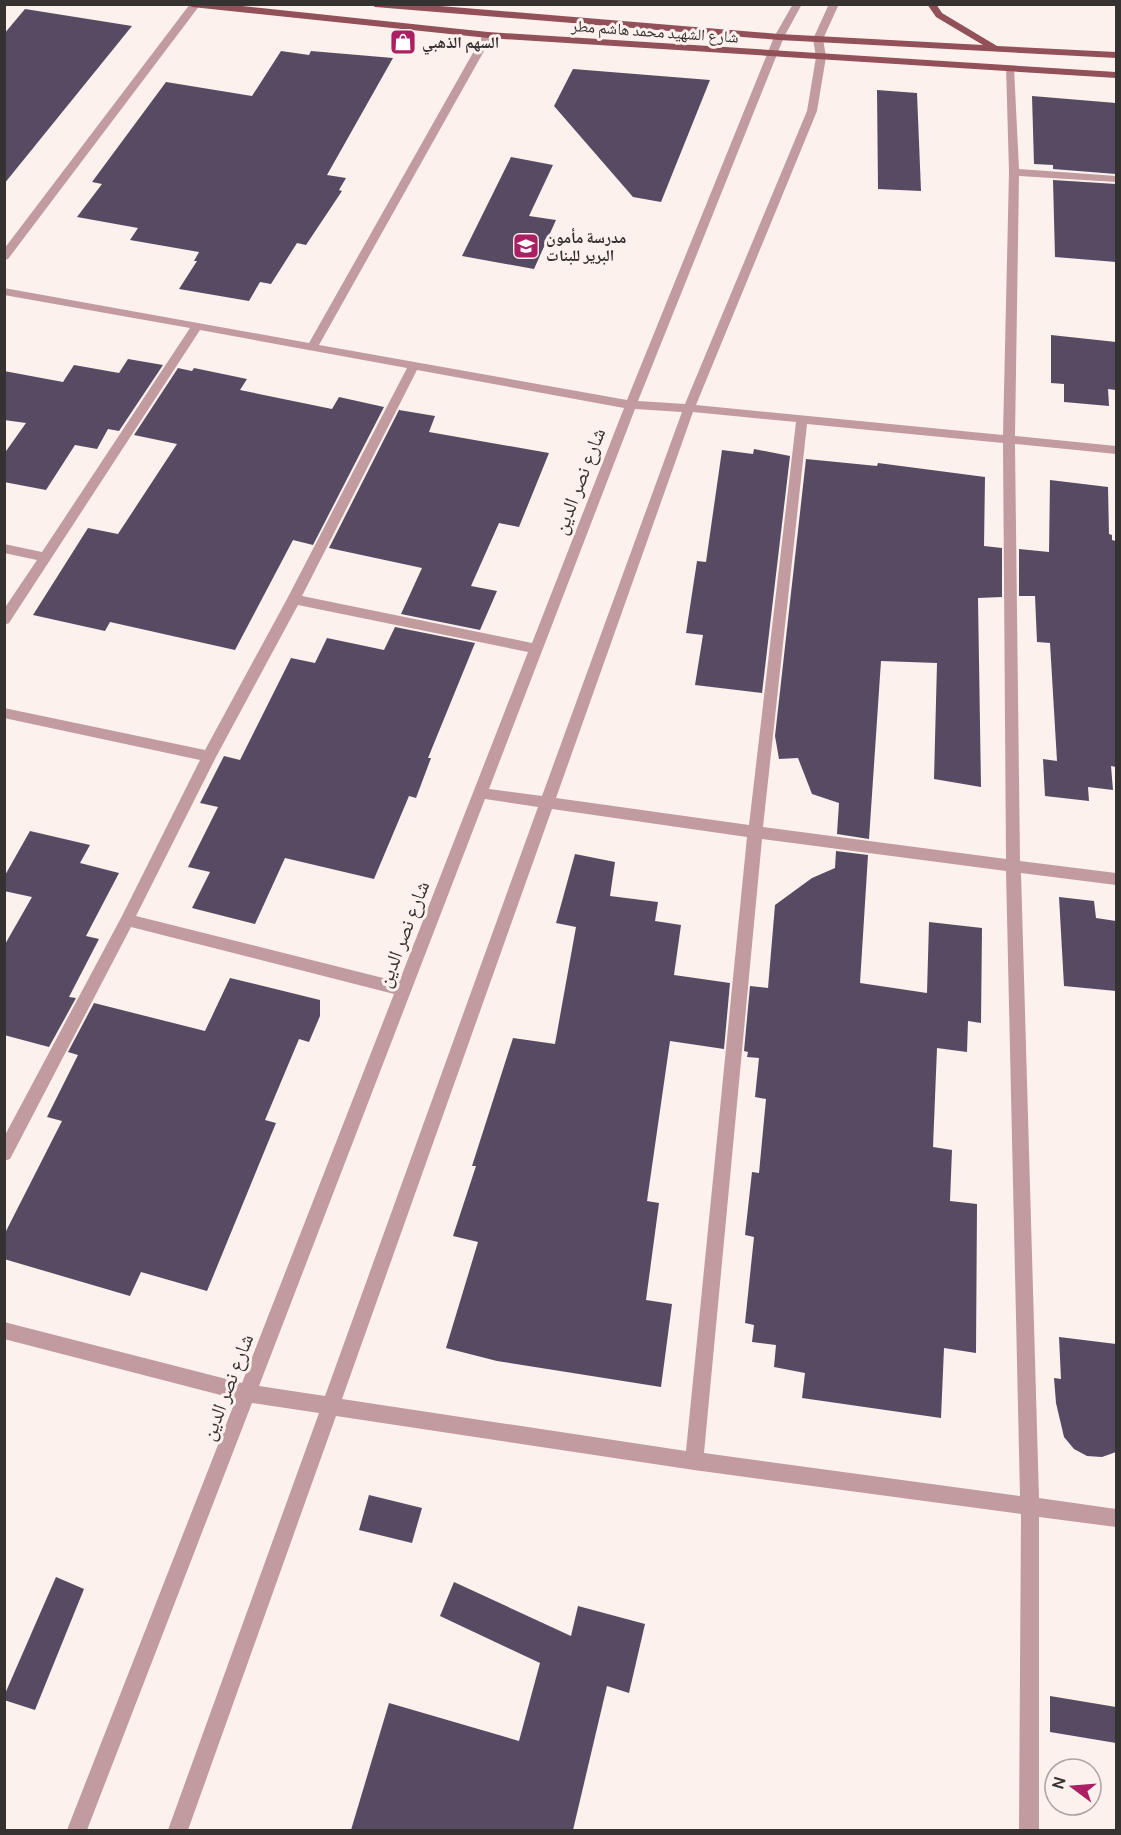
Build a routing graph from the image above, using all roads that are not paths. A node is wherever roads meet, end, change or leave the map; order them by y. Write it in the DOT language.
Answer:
graph roads {
  1 [pos="375,4"];
  2 [pos="798,4"];
  3 [pos="834,4"];
  4 [pos="932,4"];
  5 [pos="194,5"];
  6 [pos="488,34"];
  7 [pos="779,37"];
  8 [pos="818,39"];
  9 [pos="994,47"];
  10 [pos="772,54"];
  11 [pos="1116,55"];
  12 [pos="821,57"];
  13 [pos="1009,68"];
  14 [pos="1116,75"];
  15 [pos="1014,172"];
  16 [pos="1116,179"];
  17 [pos="4,257"];
  18 [pos="4,291"];
  19 [pos="197,326"];
  20 [pos="312,346"];
  21 [pos="414,365"];
  22 [pos="631,405"];
  23 [pos="690,408"];
  24 [pos="802,419"];
  25 [pos="1009,439"];
  26 [pos="1116,450"];
  27 [pos="4,548"];
  28 [pos="46,557"];
  29 [pos="294,598"];
  30 [pos="4,620"];
  31 [pos="536,649"];
  32 [pos="4,713"];
  33 [pos="209,756"];
  34 [pos="480,793"];
  35 [pos="548,802"];
  36 [pos="755,832"];
  37 [pos="1013,866"];
  38 [pos="1116,879"];
  39 [pos="127,920"];
  40 [pos="404,990"];
  41 [pos="4,1154"];
  42 [pos="4,1330"];
  43 [pos="247,1393"];
  44 [pos="330,1407"];
  45 [pos="694,1461"];
  46 [pos="1030,1507"];
  47 [pos="1116,1518"];
  48 [pos="77,1830"];
  49 [pos="178,1830"];
  50 [pos="1029,1830"];
  1 -- 7 [label="main road, شارع الشهيد محمد هاشم مطر"];
  2 -- 7 [label="street, شارع نصر الدين"];
  3 -- 8 [label="street"];
  4 -- 9 [label="main road"];
  5 -- 6 [label="main road, شارع الشهيد محمد هاشم مطر"];
  5 -- 17 [label="street"];
  6 -- 10 [label="main road, شارع الشهيد محمد هاشم مطر"];
  6 -- 20 [label="street"];
  7 -- 8 [label="main road, شارع الشهيد محمد هاشم مطر"];
  7 -- 10 [label="street, شارع نصر الدين"];
  8 -- 9 [label="main road, شارع الشهيد محمد هاشم مطر"];
  8 -- 12 [label="street"];
  9 -- 11 [label="main road, شارع الشهيد محمد هاشم مطر"];
  10 -- 12 [label="main road, شارع الشهيد محمد هاشم مطر"];
  10 -- 22 [label="street, شارع نصر الدين"];
  12 -- 13 [label="main road, شارع الشهيد محمد هاشم مطر"];
  12 -- 23 [label="street"];
  13 -- 14 [label="main road, شارع الشهيد محمد هاشم مطر"];
  13 -- 15 [label="street"];
  15 -- 16 [label="street"];
  15 -- 25 [label="street"];
  18 -- 19 [label="street"];
  19 -- 20 [label="street"];
  19 -- 28 [label="street"];
  20 -- 21 [label="street"];
  21 -- 22 [label="street"];
  21 -- 29 [label="street"];
  22 -- 23 [label="street"];
  22 -- 31 [label="street, شارع نصر الدين"];
  23 -- 24 [label="street"];
  23 -- 35 [label="street"];
  24 -- 25 [label="street"];
  24 -- 36 [label="street"];
  25 -- 26 [label="street"];
  25 -- 37 [label="street"];
  27 -- 28 [label="street"];
  28 -- 30 [label="street"];
  29 -- 31 [label="street"];
  29 -- 33 [label="street"];
  31 -- 34 [label="street, شارع نصر الدين"];
  32 -- 33 [label="street"];
  33 -- 39 [label="street"];
  34 -- 35 [label="street"];
  34 -- 40 [label="street, شارع نصر الدين"];
  35 -- 36 [label="street"];
  35 -- 44 [label="street"];
  36 -- 37 [label="street"];
  36 -- 45 [label="street"];
  37 -- 38 [label="street"];
  37 -- 46 [label="street"];
  39 -- 40 [label="street"];
  39 -- 41 [label="street"];
  40 -- 43 [label="street, شارع نصر الدين"];
  42 -- 43 [label="street"];
  43 -- 44 [label="street"];
  43 -- 48 [label="street, شارع نصر الدين"];
  44 -- 45 [label="street"];
  44 -- 49 [label="street"];
  45 -- 46 [label="street"];
  46 -- 47 [label="street"];
  46 -- 50 [label="street"];
}
